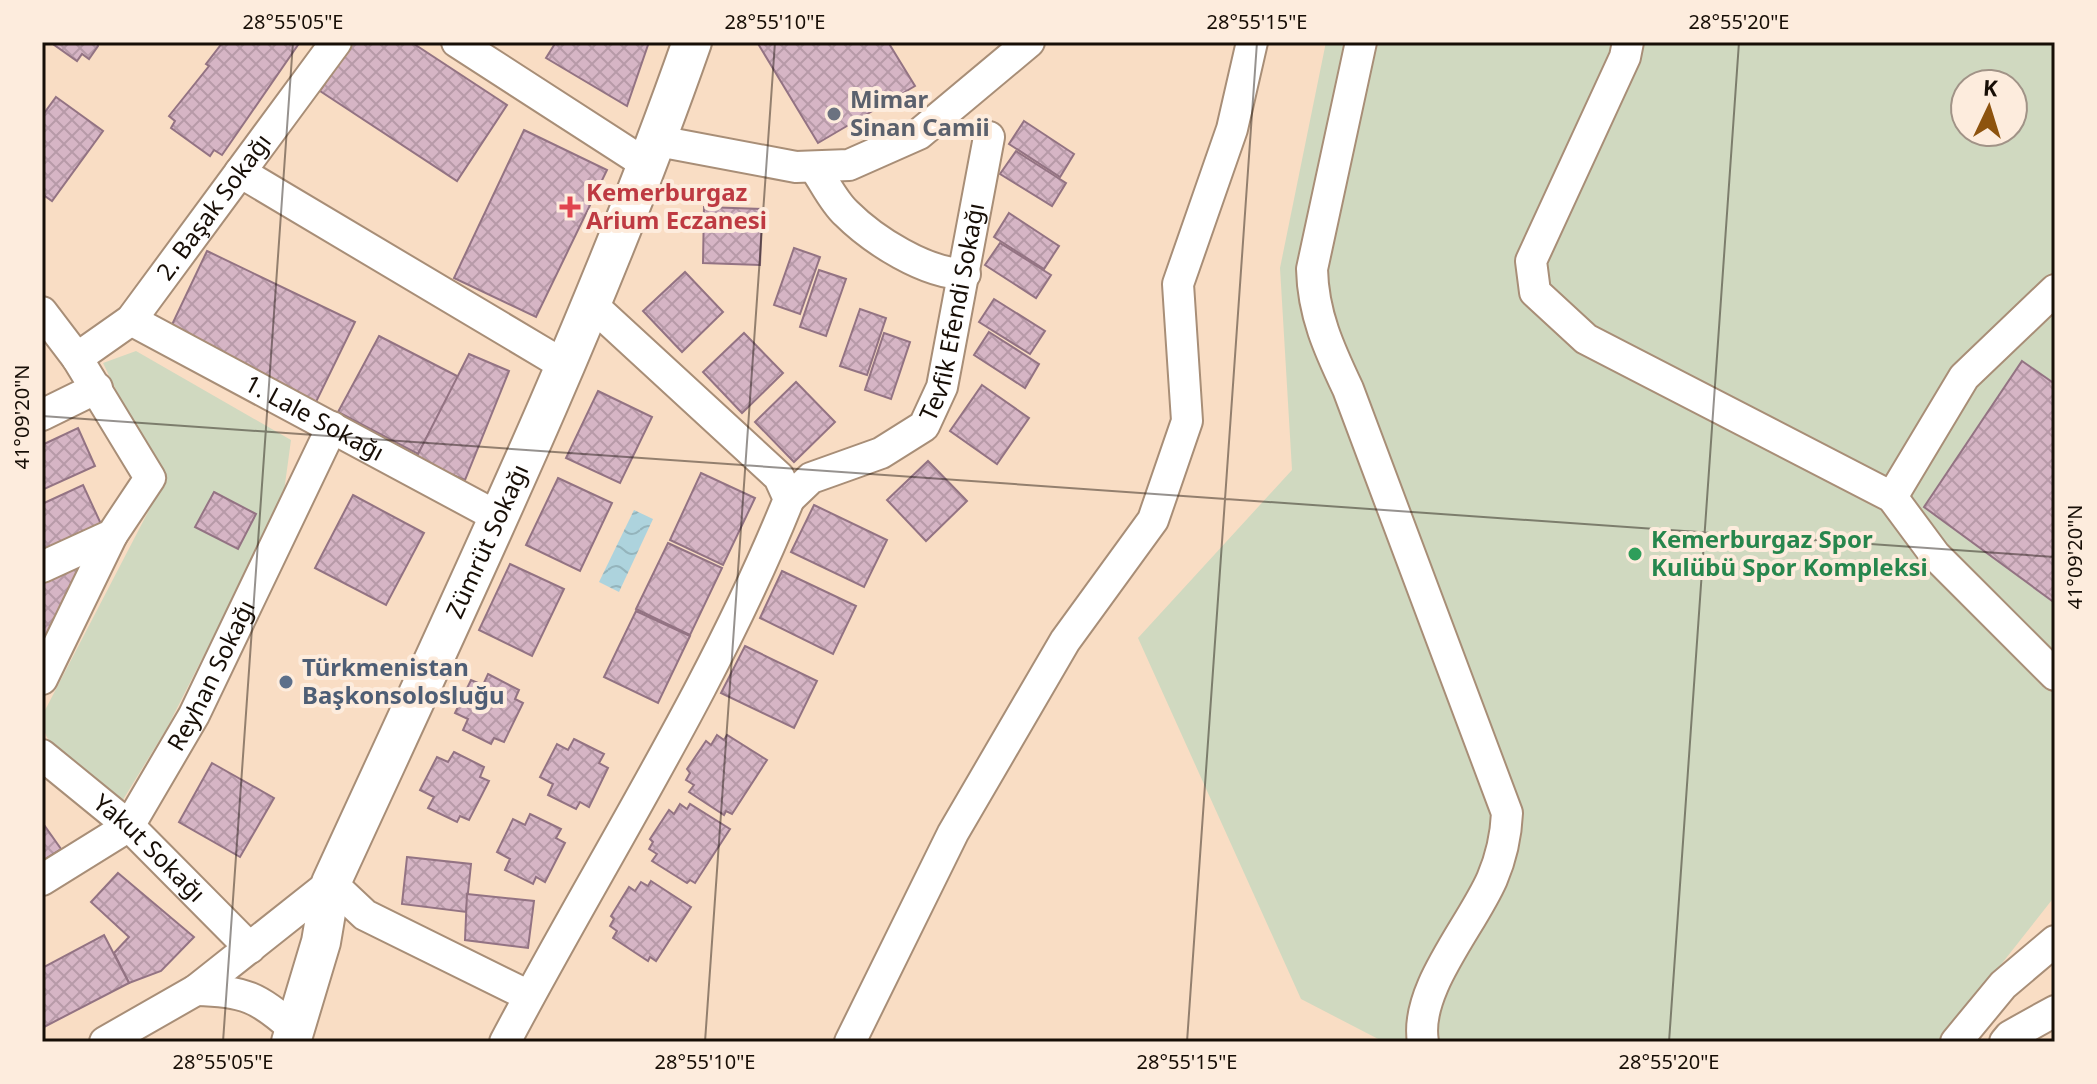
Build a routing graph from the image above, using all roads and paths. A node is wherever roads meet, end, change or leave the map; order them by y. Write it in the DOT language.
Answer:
graph roads {
  1 [pos="336,42"];
  2 [pos="457,42"];
  3 [pos="692,42"];
  4 [pos="1029,42"];
  5 [pos="1252,42"];
  6 [pos="1361,42"];
  7 [pos="1628,42"];
  8 [pos="989,137"];
  9 [pos="653,153"];
  10 [pos="814,167"];
  11 [pos="240,172"];
  12 [pos="965,274"];
  13 [pos="2055,290"];
  14 [pos="590,303"];
  15 [pos="42,312"];
  16 [pos="131,320"];
  17 [pos="77,358"];
  18 [pos="564,365"];
  19 [pos="97,388"];
  20 [pos="42,415"];
  21 [pos="332,427"];
  22 [pos="1892,497"];
  23 [pos="789,499"];
  24 [pos="498,517"];
  25 [pos="112,535"];
  26 [pos="42,567"];
  27 [pos="2055,675"];
  28 [pos="42,679"];
  29 [pos="42,755"];
  30 [pos="129,826"];
  31 [pos="42,880"];
  32 [pos="331,883"];
  33 [pos="2055,941"];
  34 [pos="250,948"];
  35 [pos="196,990"];
  36 [pos="529,996"];
  37 [pos="2055,1011"];
  38 [pos="293,1036"];
  39 [pos="105,1042"];
  40 [pos="505,1042"];
  41 [pos="850,1042"];
  42 [pos="1423,1042"];
  43 [pos="1956,1042"];
  44 [pos="2005,1042"];
  1 -- 11 [label="street, 2. Başak Sokağı"];
  2 -- 9 [label="street"];
  3 -- 9 [label="street, Zümrüt Sokağı"];
  4 -- 10 [label="street"];
  5 -- 41 [label="street"];
  6 -- 42 [label="street"];
  7 -- 22 [label="street"];
  8 -- 12 [label="street, Tevfik Efendi Sokağı"];
  9 -- 10 [label="street"];
  9 -- 14 [label="street, Zümrüt Sokağı"];
  10 -- 12 [label="street"];
  11 -- 16 [label="street, 2. Başak Sokağı"];
  11 -- 18 [label="street"];
  12 -- 23 [label="street, Tevfik Efendi Sokağı"];
  13 -- 22 [label="street"];
  14 -- 18 [label="street, Zümrüt Sokağı"];
  14 -- 23 [label="street"];
  15 -- 17 [label="street"];
  16 -- 17 [label="street, 2. Başak Sokağı"];
  16 -- 21 [label="street, 1. Lale Sokağı"];
  17 -- 19 [label="street"];
  18 -- 24 [label="street, Zümrüt Sokağı"];
  19 -- 20 [label="street"];
  19 -- 25 [label="street"];
  21 -- 24 [label="street, 1. Lale Sokağı"];
  21 -- 30 [label="street, Reyhan Sokağı"];
  22 -- 27 [label="street"];
  23 -- 36 [label="street"];
  24 -- 32 [label="street, Zümrüt Sokağı"];
  25 -- 26 [label="street"];
  25 -- 28 [label="street"];
  29 -- 30 [label="street, Yakut Sokağı"];
  30 -- 31 [label="street, Reyhan Sokağı"];
  30 -- 34 [label="street, Yakut Sokağı"];
  32 -- 34 [label="street"];
  32 -- 36 [label="street"];
  32 -- 38 [label="street, Zümrüt Sokağı"];
  33 -- 43 [label="street"];
  34 -- 35 [label="street"];
  35 -- 38 [label="street"];
  35 -- 39 [label="street"];
  36 -- 40 [label="street"];
  37 -- 44 [label="street"];
}
